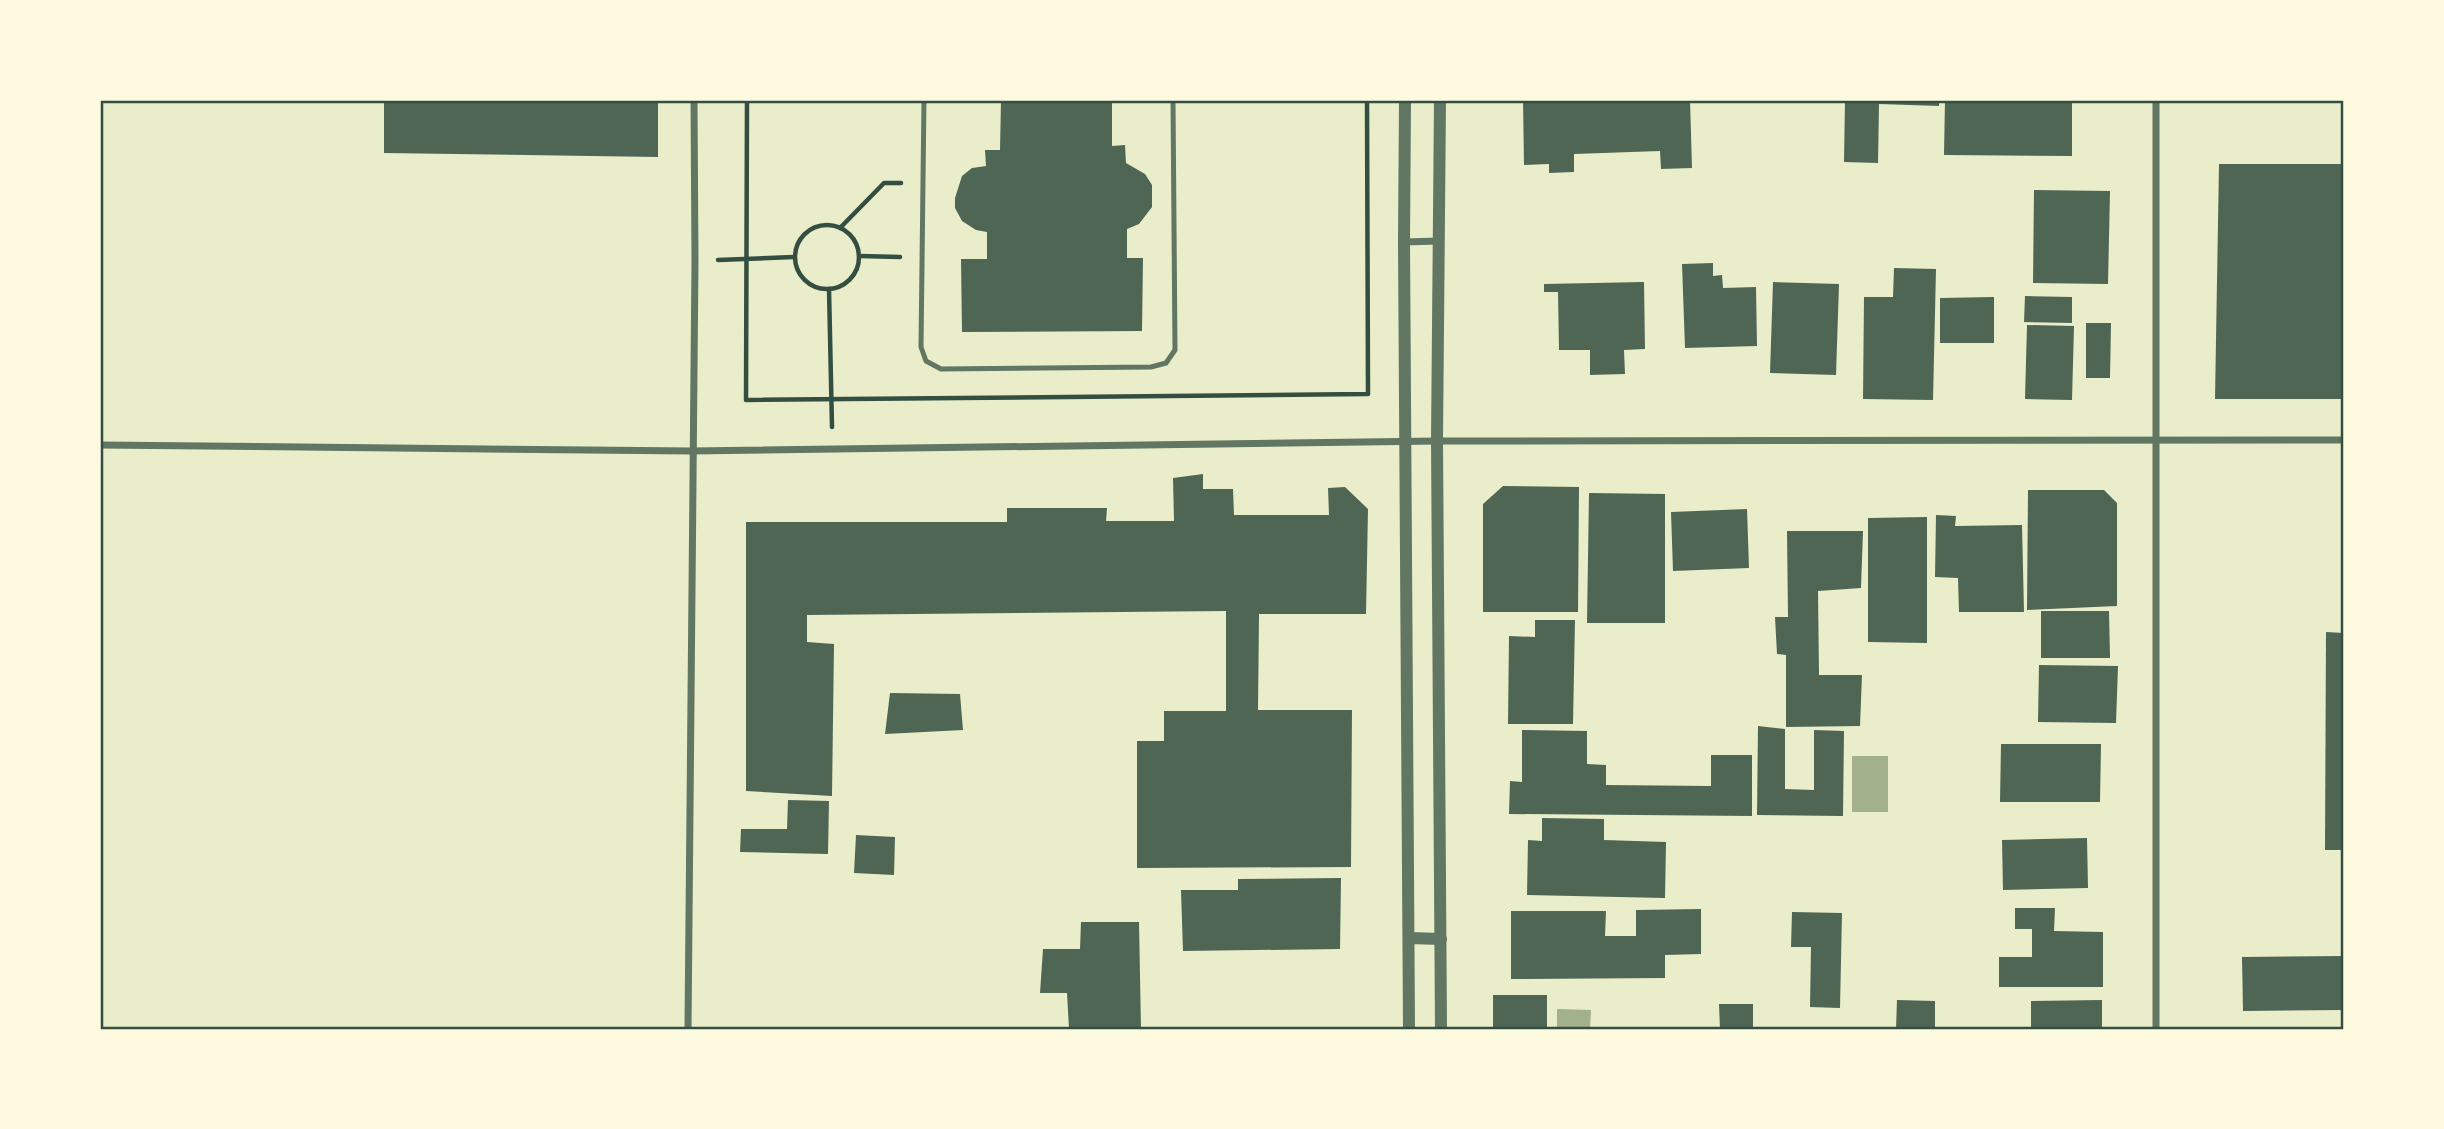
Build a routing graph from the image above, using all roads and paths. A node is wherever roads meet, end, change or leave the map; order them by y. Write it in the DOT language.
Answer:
graph roads {
  1 [pos="694,100"];
  2 [pos="924,100"];
  3 [pos="1173,100"];
  4 [pos="1367,100"];
  5 [pos="1405,100"];
  6 [pos="1440,100"];
  7 [pos="2156,100"];
  8 [pos="923,183"];
  9 [pos="840,228"];
  10 [pos="1439,241"];
  11 [pos="1367,242"];
  12 [pos="1404,242"];
  13 [pos="859,256"];
  14 [pos="794,257"];
  15 [pos="921,257"];
  16 [pos="695,261"];
  17 [pos="829,289"];
  18 [pos="2158,440"];
  19 [pos="2344,440"];
  20 [pos="1405,441"];
  21 [pos="1437,441"];
  22 [pos="100,445"];
  23 [pos="832,449"];
  24 [pos="692,451"];
  25 [pos="1409,938"];
  26 [pos="1441,939"];
  27 [pos="688,1029"];
  28 [pos="1409,1029"];
  29 [pos="1441,1029"];
  30 [pos="2156,1029"];
  1 -- 16 [label="street"];
  2 -- 8 [label="lane"];
  3 -- 15 [label="lane"];
  4 -- 11 [label="path"];
  5 -- 12 [label="street"];
  6 -- 10 [label="street"];
  7 -- 18 [label="street"];
  8 -- 9 [label="path"];
  8 -- 15 [label="lane"];
  9 -- 13 [label="path"];
  9 -- 14 [label="path"];
  10 -- 12 [label="street"];
  10 -- 21 [label="street"];
  12 -- 20 [label="street"];
  13 -- 15 [label="path"];
  13 -- 17 [label="path"];
  14 -- 16 [label="path"];
  14 -- 17 [label="path"];
  16 -- 24 [label="street"];
  17 -- 23 [label="path"];
  18 -- 19 [label="street"];
  18 -- 21 [label="street"];
  18 -- 30 [label="street"];
  20 -- 21 [label="street"];
  20 -- 23 [label="street"];
  20 -- 25 [label="street"];
  21 -- 26 [label="street"];
  22 -- 24 [label="street"];
  23 -- 24 [label="street"];
  24 -- 27 [label="street"];
  25 -- 26 [label="street"];
  25 -- 28 [label="street"];
  26 -- 29 [label="street"];
}
